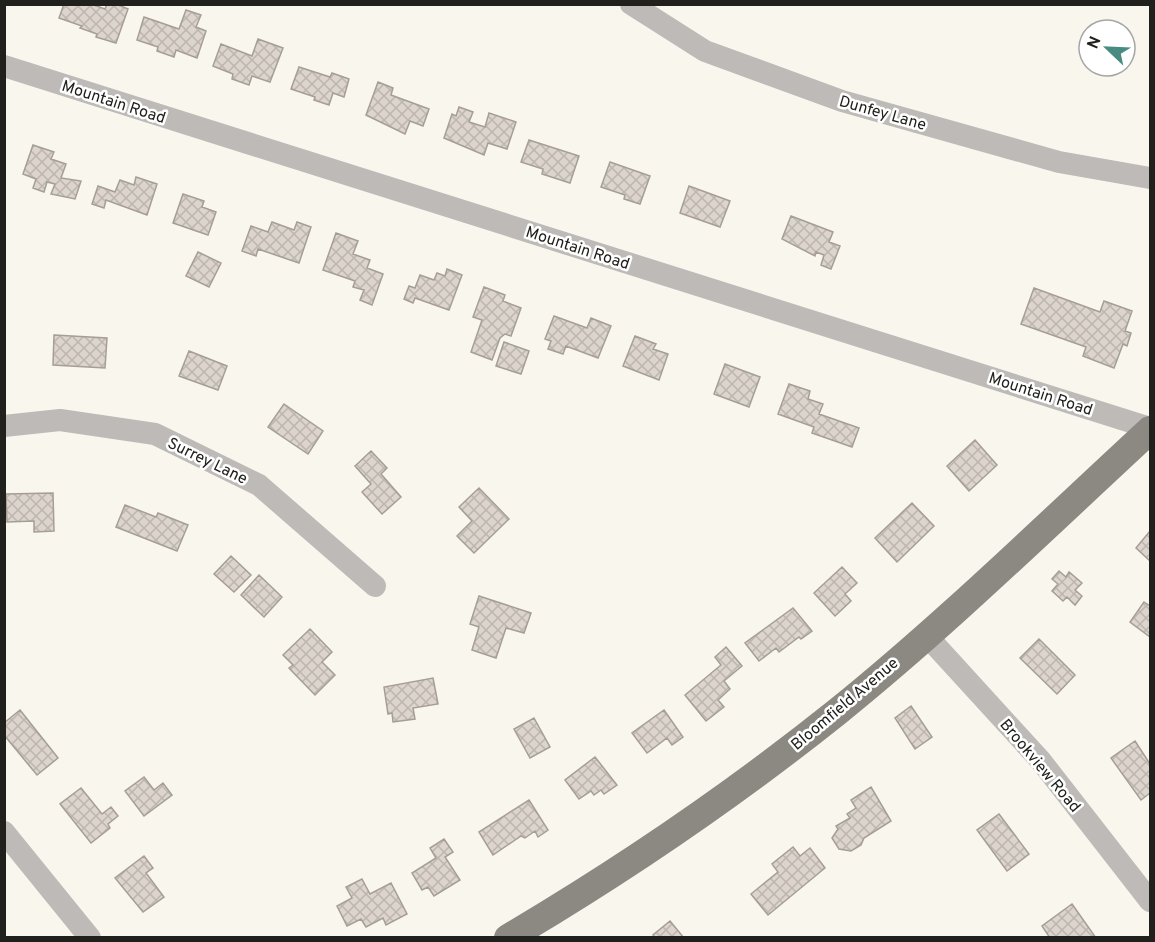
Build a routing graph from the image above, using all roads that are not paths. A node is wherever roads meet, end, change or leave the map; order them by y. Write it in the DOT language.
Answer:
graph roads {
  1 [pos="631,4"];
  2 [pos="4,66"];
  3 [pos="1150,178"];
  4 [pos="4,426"];
  5 [pos="1150,429"];
  6 [pos="375,586"];
  7 [pos="926,635"];
  8 [pos="4,832"];
  9 [pos="1150,901"];
  10 [pos="90,938"];
  11 [pos="508,938"];
  1 -- 3 [label="street, Dunfey Lane"];
  2 -- 5 [label="street, Mountain Road"];
  4 -- 6 [label="street, Surrey Lane"];
  5 -- 7 [label="main road, Bloomfield Avenue"];
  7 -- 9 [label="street, Brookview Road"];
  7 -- 11 [label="main road, Bloomfield Avenue"];
  8 -- 10 [label="street"];
}
